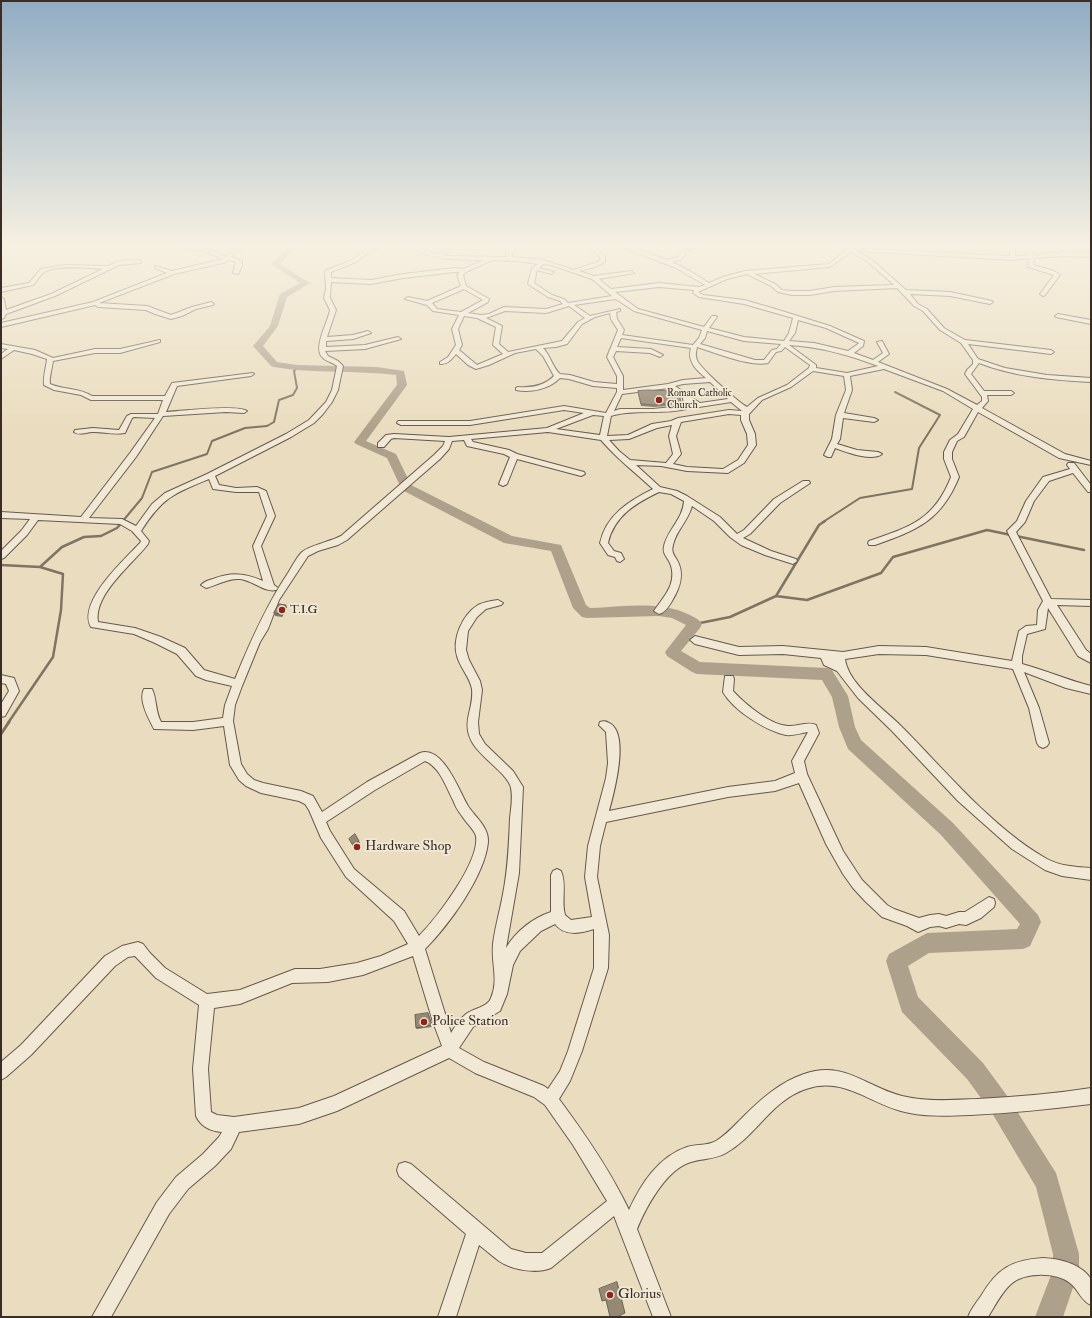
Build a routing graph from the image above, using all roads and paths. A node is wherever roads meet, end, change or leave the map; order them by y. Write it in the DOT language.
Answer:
graph roads {
  1 [pos="73,308"];
  2 [pos="140,308"];
  3 [pos="196,308"];
  4 [pos="331,308"];
  5 [pos="434,308"];
  6 [pos="475,308"];
  7 [pos="557,308"];
  8 [pos="574,308"];
  9 [pos="621,308"];
  10 [pos="631,308"];
  11 [pos="763,308"];
  12 [pos="921,308"];
  13 [pos="2,310"];
  14 [pos="613,311"];
  15 [pos="463,313"];
  16 [pos="1058,316"];
  17 [pos="480,317"];
  18 [pos="714,317"];
  19 [pos="796,317"];
  20 [pos="589,318"];
  21 [pos="1091,322"];
  22 [pos="1,324"];
  23 [pos="706,329"];
  24 [pos="368,333"];
  25 [pos="619,336"];
  26 [pos="323,339"];
  27 [pos="398,339"];
  28 [pos="158,341"];
  29 [pos="880,342"];
  30 [pos="963,342"];
  31 [pos="785,344"];
  32 [pos="1,346"];
  33 [pos="695,346"];
  34 [pos="537,347"];
  35 [pos="12,349"];
  36 [pos="322,349"];
  37 [pos="614,349"];
  38 [pos="455,350"];
  39 [pos="1051,352"];
  40 [pos="850,353"];
  41 [pos="507,354"];
  42 [pos="660,355"];
  43 [pos="1,356"];
  44 [pos="50,360"];
  45 [pos="874,362"];
  46 [pos="442,363"];
  47 [pos="975,363"];
  48 [pos="884,367"];
  49 [pos="812,369"];
  50 [pos="251,374"];
  51 [pos="558,376"];
  52 [pos="847,376"];
  53 [pos="710,380"];
  54 [pos="1091,380"];
  55 [pos="670,386"];
  56 [pos="518,389"];
  57 [pos="621,389"];
  58 [pos="982,393"];
  59 [pos="1011,393"];
  60 [pos="686,397"];
  61 [pos="168,398"];
  62 [pos="732,400"];
  63 [pos="978,408"];
  64 [pos="244,411"];
  65 [pos="746,412"];
  66 [pos="594,414"];
  67 [pos="161,415"];
  68 [pos="608,415"];
  69 [pos="840,415"];
  70 [pos="678,420"];
  71 [pos="874,420"];
  72 [pos="401,423"];
  73 [pos="548,430"];
  74 [pos="78,432"];
  75 [pos="466,437"];
  76 [pos="603,438"];
  77 [pos="449,439"];
  78 [pos="381,445"];
  79 [pos="833,445"];
  80 [pos="878,454"];
  81 [pos="828,455"];
  82 [pos="514,456"];
  83 [pos="1065,457"];
  84 [pos="628,462"];
  85 [pos="1091,463"];
  86 [pos="668,465"];
  87 [pos="1074,470"];
  88 [pos="581,474"];
  89 [pos="211,475"];
  90 [pos="806,483"];
  91 [pos="503,484"];
  92 [pos="658,489"];
  93 [pos="1091,490"];
  94 [pos="688,500"];
  95 [pos="1,515"];
  96 [pos="35,518"];
  97 [pos="84,519"];
  98 [pos="136,532"];
  99 [pos="737,538"];
  100 [pos="872,543"];
  101 [pos="1,556"];
  102 [pos="620,559"];
  103 [pos="793,561"];
  104 [pos="206,585"];
  105 [pos="270,587"];
  106 [pos="280,591"];
  107 [pos="1048,602"];
  108 [pos="498,603"];
  109 [pos="1091,603"];
  110 [pos="659,611"];
  111 [pos="696,640"];
  112 [pos="825,654"];
  113 [pos="839,656"];
  114 [pos="1091,660"];
  115 [pos="1017,666"];
  116 [pos="841,668"];
  117 [pos="1,679"];
  118 [pos="729,679"];
  119 [pos="236,686"];
  120 [pos="1091,690"];
  121 [pos="148,692"];
  122 [pos="1,712"];
  123 [pos="228,721"];
  124 [pos="604,725"];
  125 [pos="1042,743"];
  126 [pos="801,776"];
  127 [pos="602,818"];
  128 [pos="320,820"];
  129 [pos="1091,874"];
  130 [pos="557,875"];
  131 [pos="989,903"];
  132 [pos="557,917"];
  133 [pos="598,922"];
  134 [pos="417,946"];
  135 [pos="503,978"];
  136 [pos="206,1000"];
  137 [pos="451,1050"];
  138 [pos="1,1072"];
  139 [pos="1091,1096"];
  140 [pos="550,1100"];
  141 [pos="234,1125"];
  142 [pos="405,1170"];
  143 [pos="617,1203"];
  144 [pos="629,1229"];
  145 [pos="475,1231"];
  146 [pos="1088,1287"];
  147 [pos="101,1317"];
  148 [pos="447,1317"];
  149 [pos="662,1317"];
  150 [pos="977,1317"];
  1 -- 22 [label="street"];
  2 -- 3 [label="street"];
  4 -- 26 [label="street"];
  5 -- 15 [label="street"];
  6 -- 15 [label="street"];
  7 -- 17 [label="street"];
  8 -- 20 [label="street"];
  9 -- 14 [label="street"];
  10 -- 23 [label="street"];
  11 -- 19 [label="street"];
  12 -- 30 [label="street"];
  13 -- 22 [label="street"];
  14 -- 20 [label="street"];
  14 -- 25 [label="street"];
  15 -- 17 [label="street"];
  15 -- 38 [label="street"];
  16 -- 21 [label="street"];
  17 -- 41 [label="street"];
  18 -- 23 [label="street"];
  19 -- 31 [label="street"];
  19 -- 40 [label="street"];
  20 -- 34 [label="street"];
  23 -- 31 [label="street"];
  23 -- 33 [label="street"];
  24 -- 26 [label="street"];
  25 -- 33 [label="street"];
  25 -- 37 [label="street"];
  26 -- 36 [label="street"];
  27 -- 36 [label="street"];
  28 -- 44 [label="street"];
  29 -- 45 [label="street"];
  30 -- 39 [label="street"];
  30 -- 47 [label="street"];
  31 -- 33 [label="street"];
  31 -- 40 [label="street"];
  31 -- 49 [label="street"];
  32 -- 35 [label="street"];
  33 -- 53 [label="street"];
  34 -- 41 [label="street"];
  34 -- 51 [label="street"];
  35 -- 43 [label="street"];
  35 -- 44 [label="street"];
  36 -- 89 [label="street"];
  37 -- 42 [label="street"];
  37 -- 57 [label="street"];
  38 -- 41 [label="street"];
  38 -- 46 [label="street"];
  40 -- 45 [label="street"];
  44 -- 61 [label="street"];
  45 -- 48 [label="street"];
  47 -- 54 [label="street"];
  47 -- 58 [label="street"];
  48 -- 52 [label="street"];
  48 -- 63 [label="street"];
  49 -- 52 [label="street"];
  49 -- 65 [label="street"];
  50 -- 61 [label="street"];
  51 -- 56 [label="street"];
  51 -- 57 [label="street"];
  52 -- 69 [label="street"];
  53 -- 55 [label="street"];
  53 -- 62 [label="street"];
  55 -- 57 [label="street"];
  55 -- 60 [label="street"];
  57 -- 68 [label="street"];
  58 -- 59 [label="street"];
  58 -- 63 [label="street"];
  60 -- 62 [label="street"];
  60 -- 68 [label="street"];
  61 -- 67 [label="street"];
  62 -- 65 [label="street"];
  63 -- 83 [label="street"];
  63 -- 100 [label="street"];
  64 -- 67 [label="street"];
  65 -- 70 [label="street"];
  65 -- 86 [label="street"];
  66 -- 68 [label="street"];
  66 -- 72 [label="street"];
  66 -- 73 [label="street"];
  67 -- 74 [label="street"];
  67 -- 97 [label="street"];
  68 -- 76 [label="street"];
  69 -- 71 [label="street"];
  69 -- 79 [label="street"];
  70 -- 76 [label="street"];
  70 -- 86 [label="street"];
  73 -- 75 [label="street"];
  73 -- 76 [label="street"];
  75 -- 77 [label="street"];
  75 -- 82 [label="street"];
  76 -- 84 [label="street"];
  77 -- 78 [label="street"];
  77 -- 106 [label="street"];
  79 -- 80 [label="street"];
  79 -- 81 [label="street"];
  82 -- 88 [label="street"];
  82 -- 91 [label="street"];
  83 -- 85 [label="street"];
  83 -- 87 [label="street"];
  84 -- 86 [label="street"];
  84 -- 92 [label="street"];
  87 -- 93 [label="street"];
  87 -- 107 [label="street"];
  89 -- 98 [label="street"];
  89 -- 105 [label="street"];
  90 -- 99 [label="street"];
  92 -- 94 [label="street"];
  92 -- 102 [label="street"];
  94 -- 99 [label="street"];
  94 -- 110 [label="street"];
  95 -- 96 [label="street"];
  96 -- 97 [label="street"];
  96 -- 101 [label="street"];
  97 -- 98 [label="street"];
  98 -- 119 [label="street"];
  99 -- 103 [label="street"];
  104 -- 105 [label="street"];
  105 -- 106 [label="street"];
  106 -- 119 [label="street"];
  107 -- 109 [label="street"];
  107 -- 114 [label="street"];
  107 -- 115 [label="street"];
  108 -- 135 [label="street"];
  111 -- 112 [label="street"];
  112 -- 113 [label="street"];
  112 -- 116 [label="street"];
  113 -- 115 [label="street"];
  113 -- 116 [label="street"];
  115 -- 120 [label="street"];
  115 -- 125 [label="street"];
  116 -- 129 [label="street"];
  117 -- 122 [label="street"];
  118 -- 126 [label="street"];
  119 -- 123 [label="street"];
  121 -- 123 [label="street"];
  123 -- 128 [label="street"];
  124 -- 127 [label="street"];
  126 -- 127 [label="street"];
  126 -- 131 [label="street"];
  127 -- 133 [label="street"];
  128 -- 134 [label="street"];
  128 -- 134 [label="street"];
  130 -- 132 [label="street"];
  132 -- 133 [label="street"];
  132 -- 135 [label="street"];
  133 -- 140 [label="street"];
  134 -- 136 [label="street"];
  134 -- 137 [label="street"];
  135 -- 137 [label="street"];
  136 -- 138 [label="street"];
  136 -- 141 [label="street"];
  137 -- 140 [label="street"];
  137 -- 141 [label="street"];
  139 -- 144 [label="street"];
  140 -- 143 [label="street"];
  141 -- 147 [label="street"];
  142 -- 145 [label="street"];
  143 -- 144 [label="street"];
  143 -- 145 [label="street"];
  144 -- 149 [label="street"];
  145 -- 148 [label="street"];
  146 -- 150 [label="street"];
}
